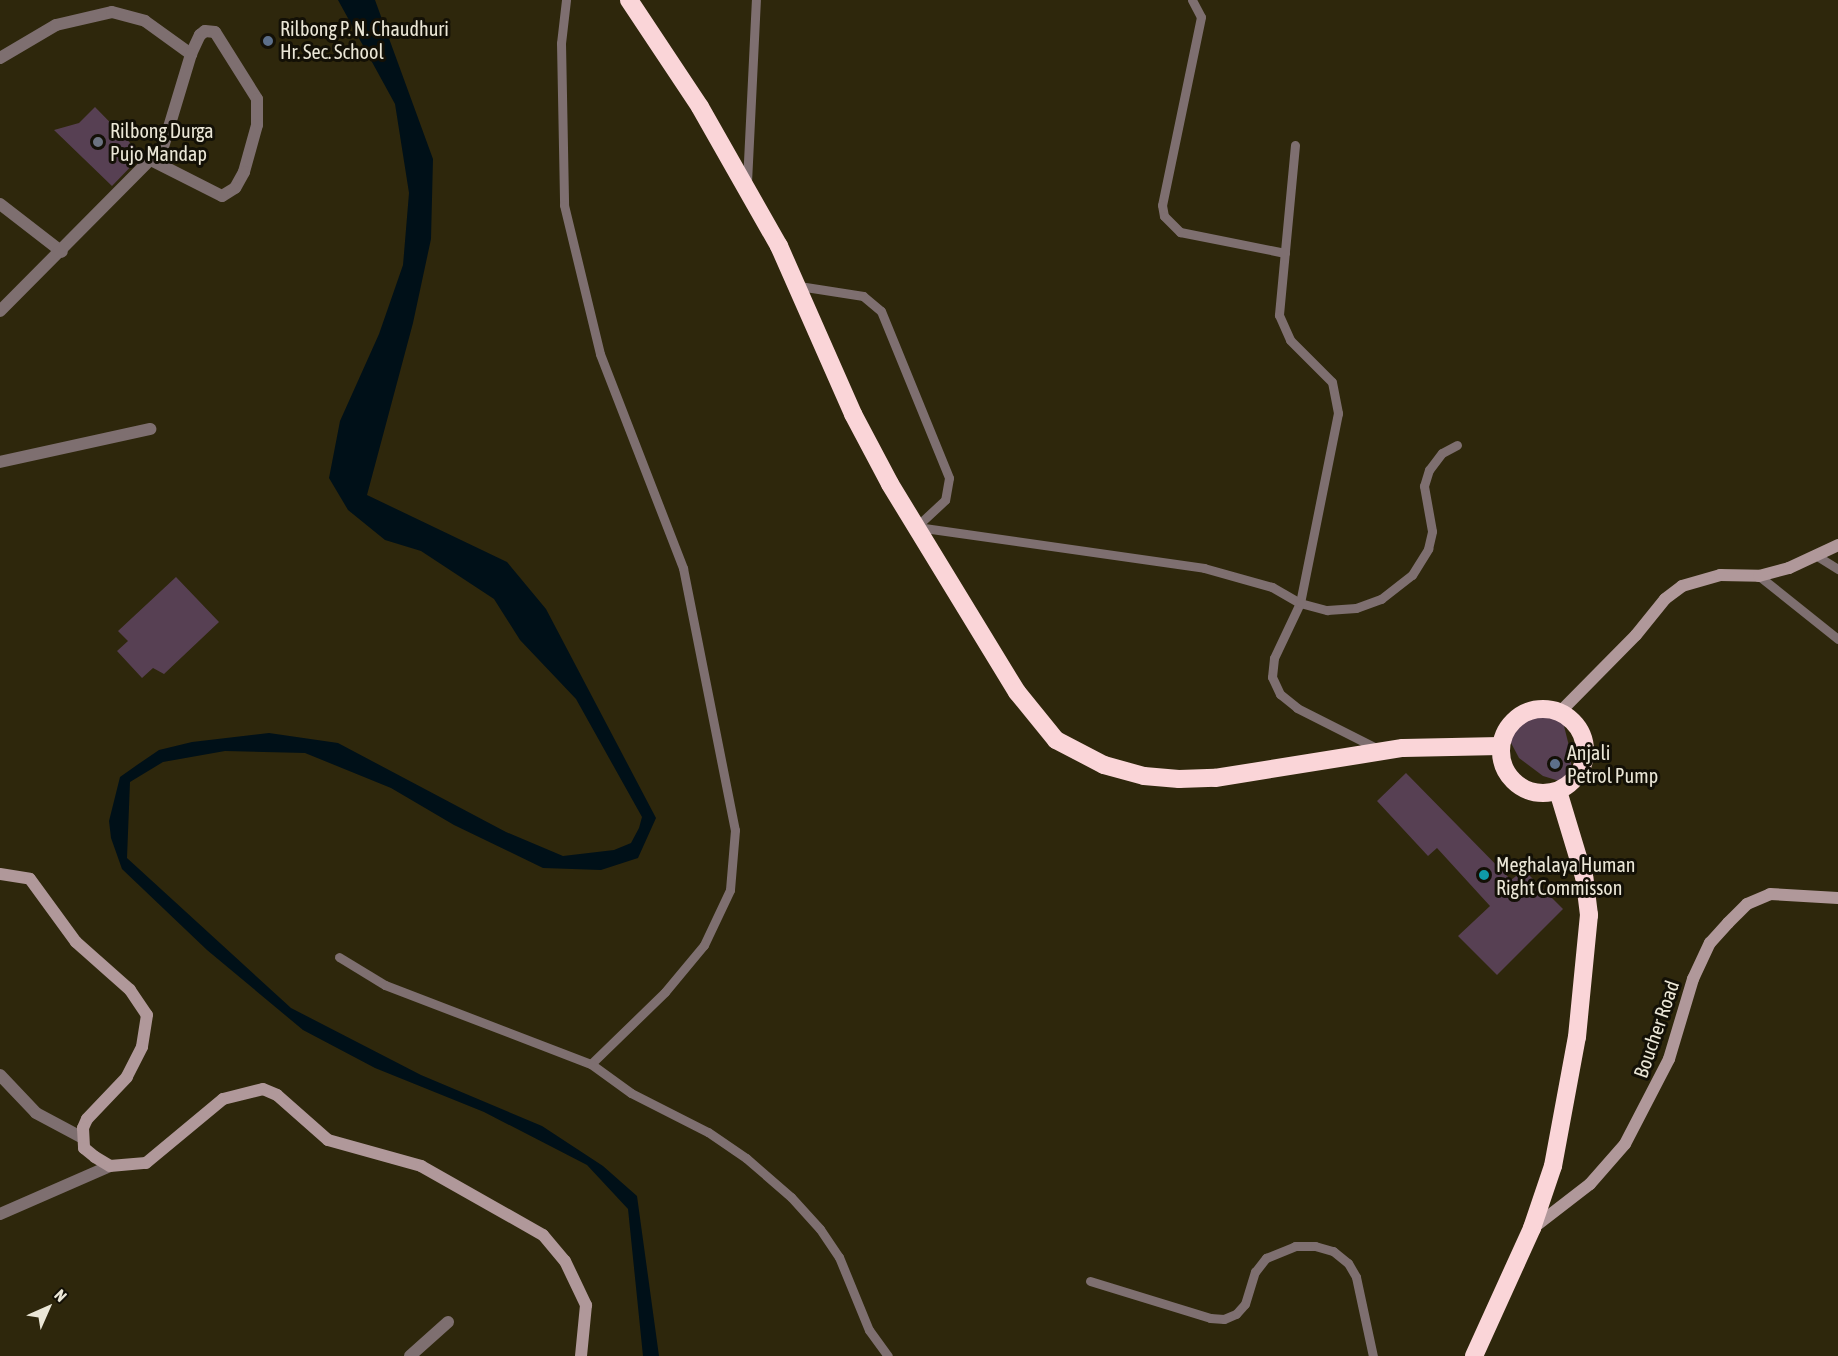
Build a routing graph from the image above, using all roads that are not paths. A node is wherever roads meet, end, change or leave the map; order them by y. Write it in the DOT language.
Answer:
graph roads {
  1 [pos="566,0"];
  2 [pos="629,0"];
  3 [pos="756,0"];
  4 [pos="1192,0"];
  5 [pos="191,54"];
  6 [pos="0,58"];
  7 [pos="1295,145"];
  8 [pos="151,160"];
  9 [pos="746,187"];
  10 [pos="0,204"];
  11 [pos="62,252"];
  12 [pos="1285,253"];
  13 [pos="799,286"];
  14 [pos="0,311"];
  15 [pos="150,429"];
  16 [pos="1457,445"];
  17 [pos="0,462"];
  18 [pos="916,527"];
  19 [pos="1838,545"];
  20 [pos="1817,556"];
  21 [pos="1838,569"];
  22 [pos="1759,576"];
  23 [pos="1300,603"];
  24 [pos="1838,639"];
  25 [pos="1560,712"];
  26 [pos="1500,746"];
  27 [pos="1382,751"];
  28 [pos="1558,790"];
  29 [pos="0,874"];
  30 [pos="1838,898"];
  31 [pos="339,957"];
  32 [pos="591,1064"];
  33 [pos="0,1075"];
  34 [pos="81,1137"];
  35 [pos="110,1166"];
  36 [pos="0,1214"];
  37 [pos="1532,1228"];
  38 [pos="1090,1281"];
  39 [pos="448,1322"];
  40 [pos="410,1356"];
  41 [pos="581,1356"];
  42 [pos="888,1356"];
  43 [pos="1373,1356"];
  44 [pos="1474,1356"];
  1 -- 32 [label="lane"];
  2 -- 9 [label="highway"];
  3 -- 9 [label="lane"];
  4 -- 12 [label="lane"];
  5 -- 6 [label="street"];
  5 -- 8 [label="street"];
  5 -- 8 [label="street"];
  7 -- 12 [label="lane"];
  8 -- 11 [label="street"];
  9 -- 13 [label="highway"];
  10 -- 11 [label="street"];
  11 -- 14 [label="street"];
  12 -- 23 [label="lane"];
  13 -- 18 [label="highway"];
  13 -- 18 [label="lane"];
  15 -- 17 [label="street"];
  16 -- 23 [label="lane"];
  18 -- 23 [label="lane"];
  18 -- 27 [label="highway"];
  19 -- 20 [label="street"];
  20 -- 21 [label="lane"];
  20 -- 22 [label="street"];
  22 -- 24 [label="lane"];
  22 -- 25 [label="street"];
  23 -- 27 [label="lane"];
  25 -- 26 [label="highway"];
  25 -- 28 [label="highway"];
  26 -- 27 [label="highway"];
  26 -- 28 [label="highway"];
  28 -- 37 [label="highway"];
  29 -- 34 [label="street"];
  30 -- 37 [label="street, Boucher Road"];
  31 -- 32 [label="lane"];
  32 -- 42 [label="lane"];
  33 -- 34 [label="street"];
  34 -- 35 [label="street"];
  35 -- 36 [label="street"];
  35 -- 41 [label="street"];
  37 -- 44 [label="highway"];
  38 -- 43 [label="lane"];
  39 -- 40 [label="street"];
}
